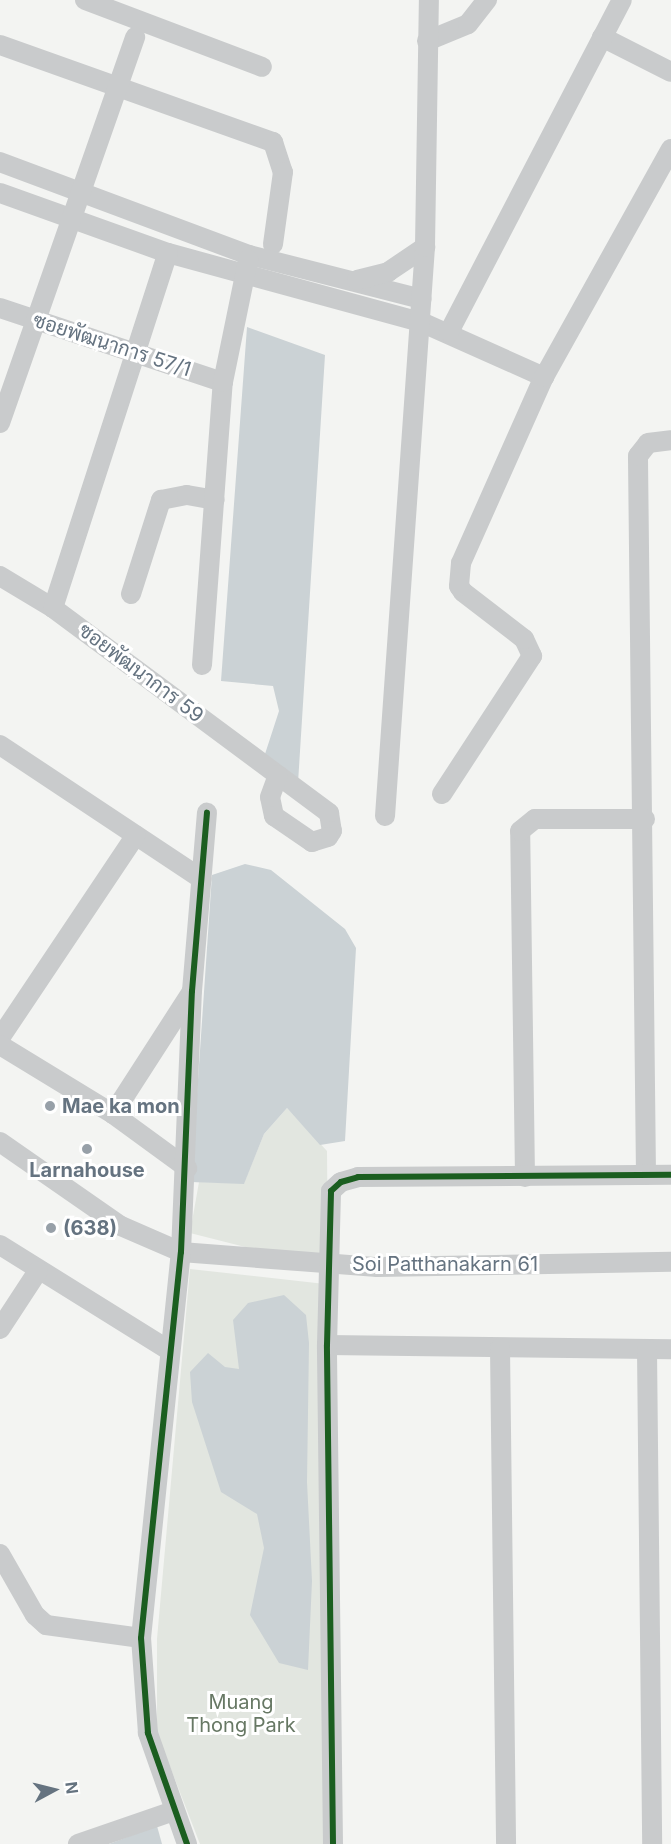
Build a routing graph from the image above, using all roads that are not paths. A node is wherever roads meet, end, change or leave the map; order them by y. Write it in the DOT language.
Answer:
graph roads {
  1 [pos="85,0"];
  2 [pos="429,0"];
  3 [pos="487,0"];
  4 [pos="622,0"];
  5 [pos="135,37"];
  6 [pos="602,37"];
  7 [pos="427,41"];
  8 [pos="0,45"];
  9 [pos="262,67"];
  10 [pos="671,72"];
  11 [pos="116,87"];
  12 [pos="668,161"];
  13 [pos="0,162"];
  14 [pos="81,192"];
  15 [pos="0,193"];
  16 [pos="70,220"];
  17 [pos="273,244"];
  18 [pos="425,247"];
  19 [pos="168,253"];
  20 [pos="247,264"];
  21 [pos="357,280"];
  22 [pos="421,299"];
  23 [pos="0,308"];
  24 [pos="37,321"];
  25 [pos="421,322"];
  26 [pos="449,332"];
  27 [pos="136,353"];
  28 [pos="544,376"];
  29 [pos="223,382"];
  30 [pos="0,423"];
  31 [pos="671,440"];
  32 [pos="215,500"];
  33 [pos="0,576"];
  34 [pos="131,594"];
  35 [pos="53,608"];
  36 [pos="202,665"];
  37 [pos="2,751"];
  38 [pos="278,775"];
  39 [pos="442,794"];
  40 [pos="207,813"];
  41 [pos="384,816"];
  42 [pos="645,819"];
  43 [pos="136,836"];
  44 [pos="202,879"];
  45 [pos="192,991"];
  46 [pos="0,1038"];
  47 [pos="0,1045"];
  48 [pos="112,1114"];
  49 [pos="0,1142"];
  50 [pos="187,1168"];
  51 [pos="646,1175"];
  52 [pos="671,1175"];
  53 [pos="525,1177"];
  54 [pos="0,1245"];
  55 [pos="181,1252"];
  56 [pos="671,1262"];
  57 [pos="328,1265"];
  58 [pos="38,1271"];
  59 [pos="0,1329"];
  60 [pos="327,1345"];
  61 [pos="500,1348"];
  62 [pos="671,1349"];
  63 [pos="169,1350"];
  64 [pos="647,1350"];
  65 [pos="0,1554"];
  66 [pos="141,1638"];
  67 [pos="174,1811"];
  68 [pos="78,1844"];
  69 [pos="187,1844"];
  70 [pos="333,1844"];
  71 [pos="506,1844"];
  72 [pos="652,1844"];
  1 -- 9 [label="street"];
  2 -- 7 [label="street"];
  3 -- 7 [label="street"];
  4 -- 6 [label="street"];
  5 -- 11 [label="street"];
  6 -- 10 [label="street"];
  6 -- 26 [label="street"];
  7 -- 18 [label="street"];
  8 -- 11 [label="street"];
  11 -- 14 [label="street"];
  11 -- 17 [label="street"];
  12 -- 28 [label="street"];
  13 -- 14 [label="street"];
  14 -- 16 [label="street"];
  14 -- 20 [label="street"];
  15 -- 16 [label="street"];
  16 -- 19 [label="street"];
  16 -- 24 [label="street"];
  18 -- 21 [label="street"];
  18 -- 22 [label="street"];
  19 -- 20 [label="street"];
  19 -- 27 [label="street"];
  20 -- 21 [label="street"];
  20 -- 25 [label="street"];
  20 -- 29 [label="street"];
  21 -- 22 [label="street"];
  22 -- 25 [label="street"];
  23 -- 24 [label="street, ซอยพัฒนาการ 57/1"];
  24 -- 27 [label="street, ซอยพัฒนาการ 57/1"];
  24 -- 30 [label="street"];
  25 -- 26 [label="street"];
  25 -- 41 [label="street"];
  26 -- 28 [label="street"];
  27 -- 29 [label="street, ซอยพัฒนาการ 57/1"];
  27 -- 35 [label="street"];
  28 -- 39 [label="street"];
  29 -- 32 [label="street"];
  31 -- 42 [label="street"];
  32 -- 34 [label="street"];
  32 -- 36 [label="street"];
  33 -- 35 [label="street, ซอยพัฒนาการ 59"];
  35 -- 38 [label="street, ซอยพัฒนาการ 59"];
  37 -- 43 [label="street"];
  40 -- 44 [label="street"];
  42 -- 51 [label="street"];
  42 -- 53 [label="street"];
  43 -- 44 [label="street"];
  43 -- 46 [label="street"];
  44 -- 45 [label="street"];
  45 -- 48 [label="street"];
  45 -- 50 [label="street"];
  47 -- 48 [label="street"];
  48 -- 50 [label="street"];
  49 -- 55 [label="street, Soi Patthanakarn 61"];
  50 -- 55 [label="street"];
  51 -- 52 [label="street"];
  51 -- 53 [label="street"];
  53 -- 57 [label="street"];
  54 -- 58 [label="street"];
  55 -- 57 [label="street, Soi Patthanakarn 61"];
  55 -- 63 [label="street"];
  56 -- 57 [label="street, Soi Patthanakarn 61"];
  57 -- 60 [label="street"];
  58 -- 59 [label="street"];
  58 -- 63 [label="street"];
  60 -- 61 [label="street"];
  60 -- 70 [label="street"];
  61 -- 64 [label="street"];
  61 -- 71 [label="street"];
  62 -- 64 [label="street"];
  63 -- 66 [label="street"];
  64 -- 72 [label="street"];
  65 -- 66 [label="street"];
  66 -- 67 [label="street"];
  67 -- 68 [label="street"];
  67 -- 69 [label="street"];
}
